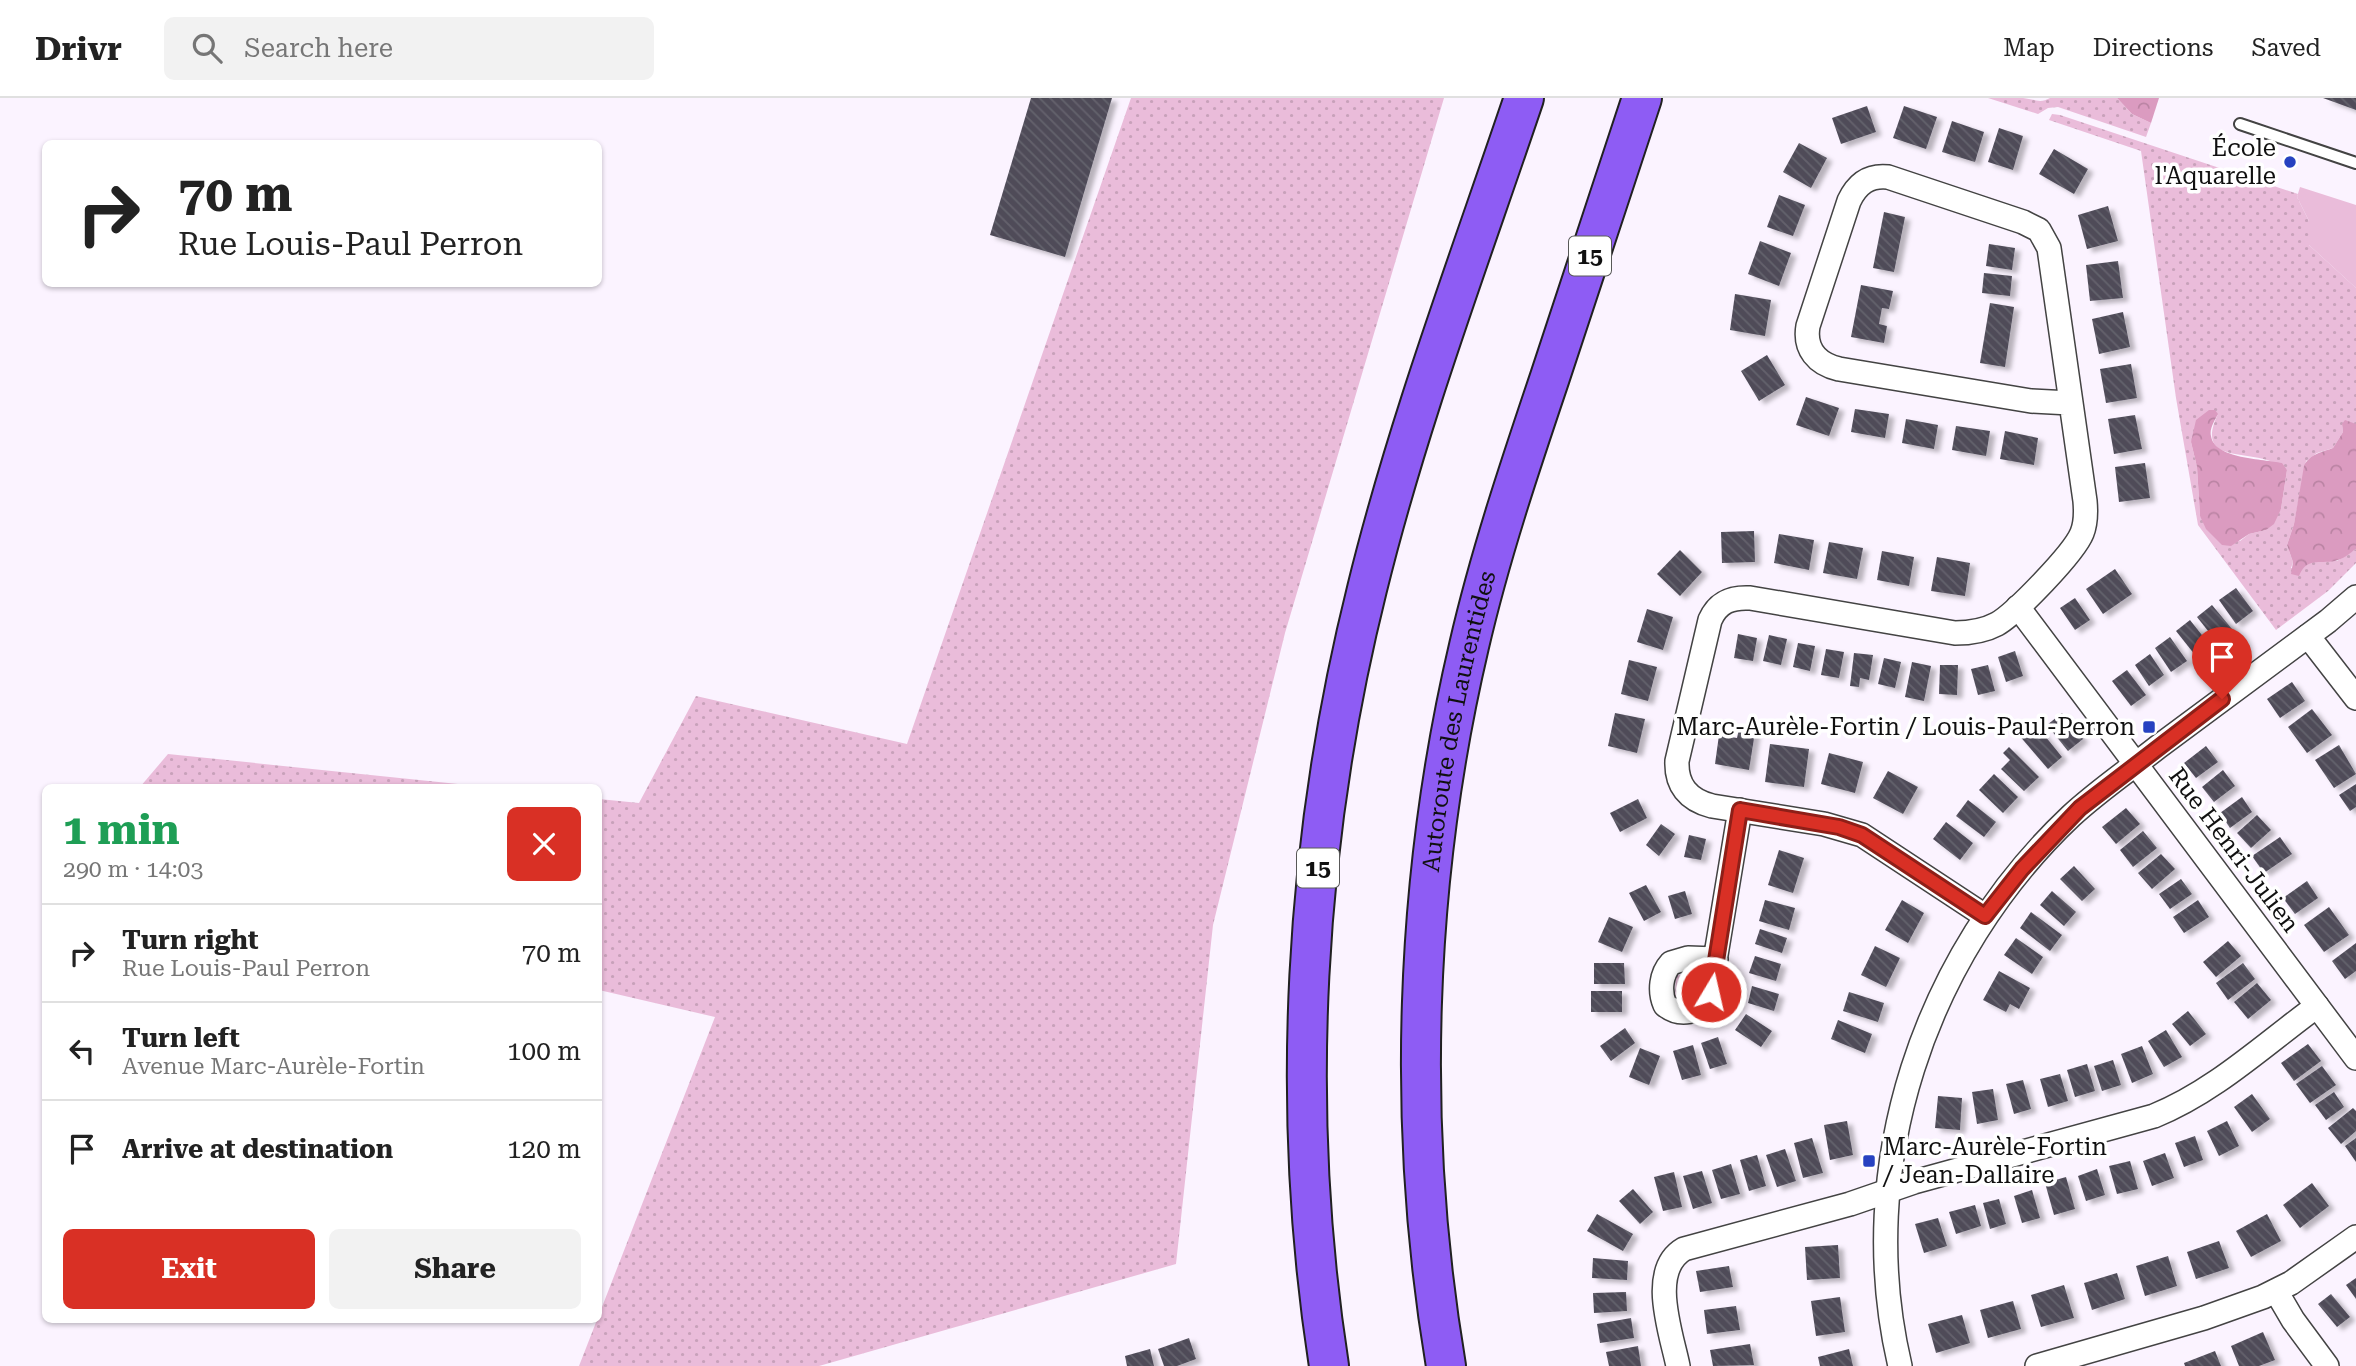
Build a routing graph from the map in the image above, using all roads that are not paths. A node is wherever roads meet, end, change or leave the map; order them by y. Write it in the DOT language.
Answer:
graph roads {
  1 [pos="1524,98"];
  2 [pos="1642,98"];
  3 [pos="2240,124"];
  4 [pos="2356,163"];
  5 [pos="2070,403"];
  6 [pos="2356,597"];
  7 [pos="2018,607"];
  8 [pos="2308,635"];
  9 [pos="2356,698"];
  10 [pos="2136,764"];
  11 [pos="1740,810"];
  12 [pos="1985,916"];
  13 [pos="1716,959"];
  14 [pos="2317,1006"];
  15 [pos="2356,1058"];
  16 [pos="1888,1192"];
  17 [pos="2356,1237"];
  18 [pos="2276,1291"];
  19 [pos="2096,1358"];
  20 [pos="1329,1366"];
  21 [pos="1446,1366"];
  22 [pos="1678,1366"];
  23 [pos="1900,1366"];
  24 [pos="2037,1366"];
  25 [pos="2327,1366"];
  1 -- 20 [label="highway, 15"];
  2 -- 21 [label="highway, Autoroute des Laurentides / 15"];
  3 -- 4 [label="lane"];
  5 -- 5 [label="street"];
  5 -- 7 [label="street"];
  6 -- 8 [label="street"];
  7 -- 10 [label="street, Rue Henri-Julien"];
  7 -- 11 [label="street"];
  8 -- 9 [label="street"];
  8 -- 10 [label="street"];
  10 -- 12 [label="street"];
  10 -- 14 [label="street, Rue Henri-Julien"];
  11 -- 12 [label="street"];
  11 -- 13 [label="street"];
  12 -- 16 [label="street"];
  14 -- 15 [label="street, Rue Henri-Julien"];
  14 -- 16 [label="street"];
  16 -- 22 [label="street"];
  16 -- 23 [label="street"];
  17 -- 18 [label="street"];
  18 -- 19 [label="street"];
  18 -- 25 [label="street"];
  19 -- 24 [label="street"];
}
